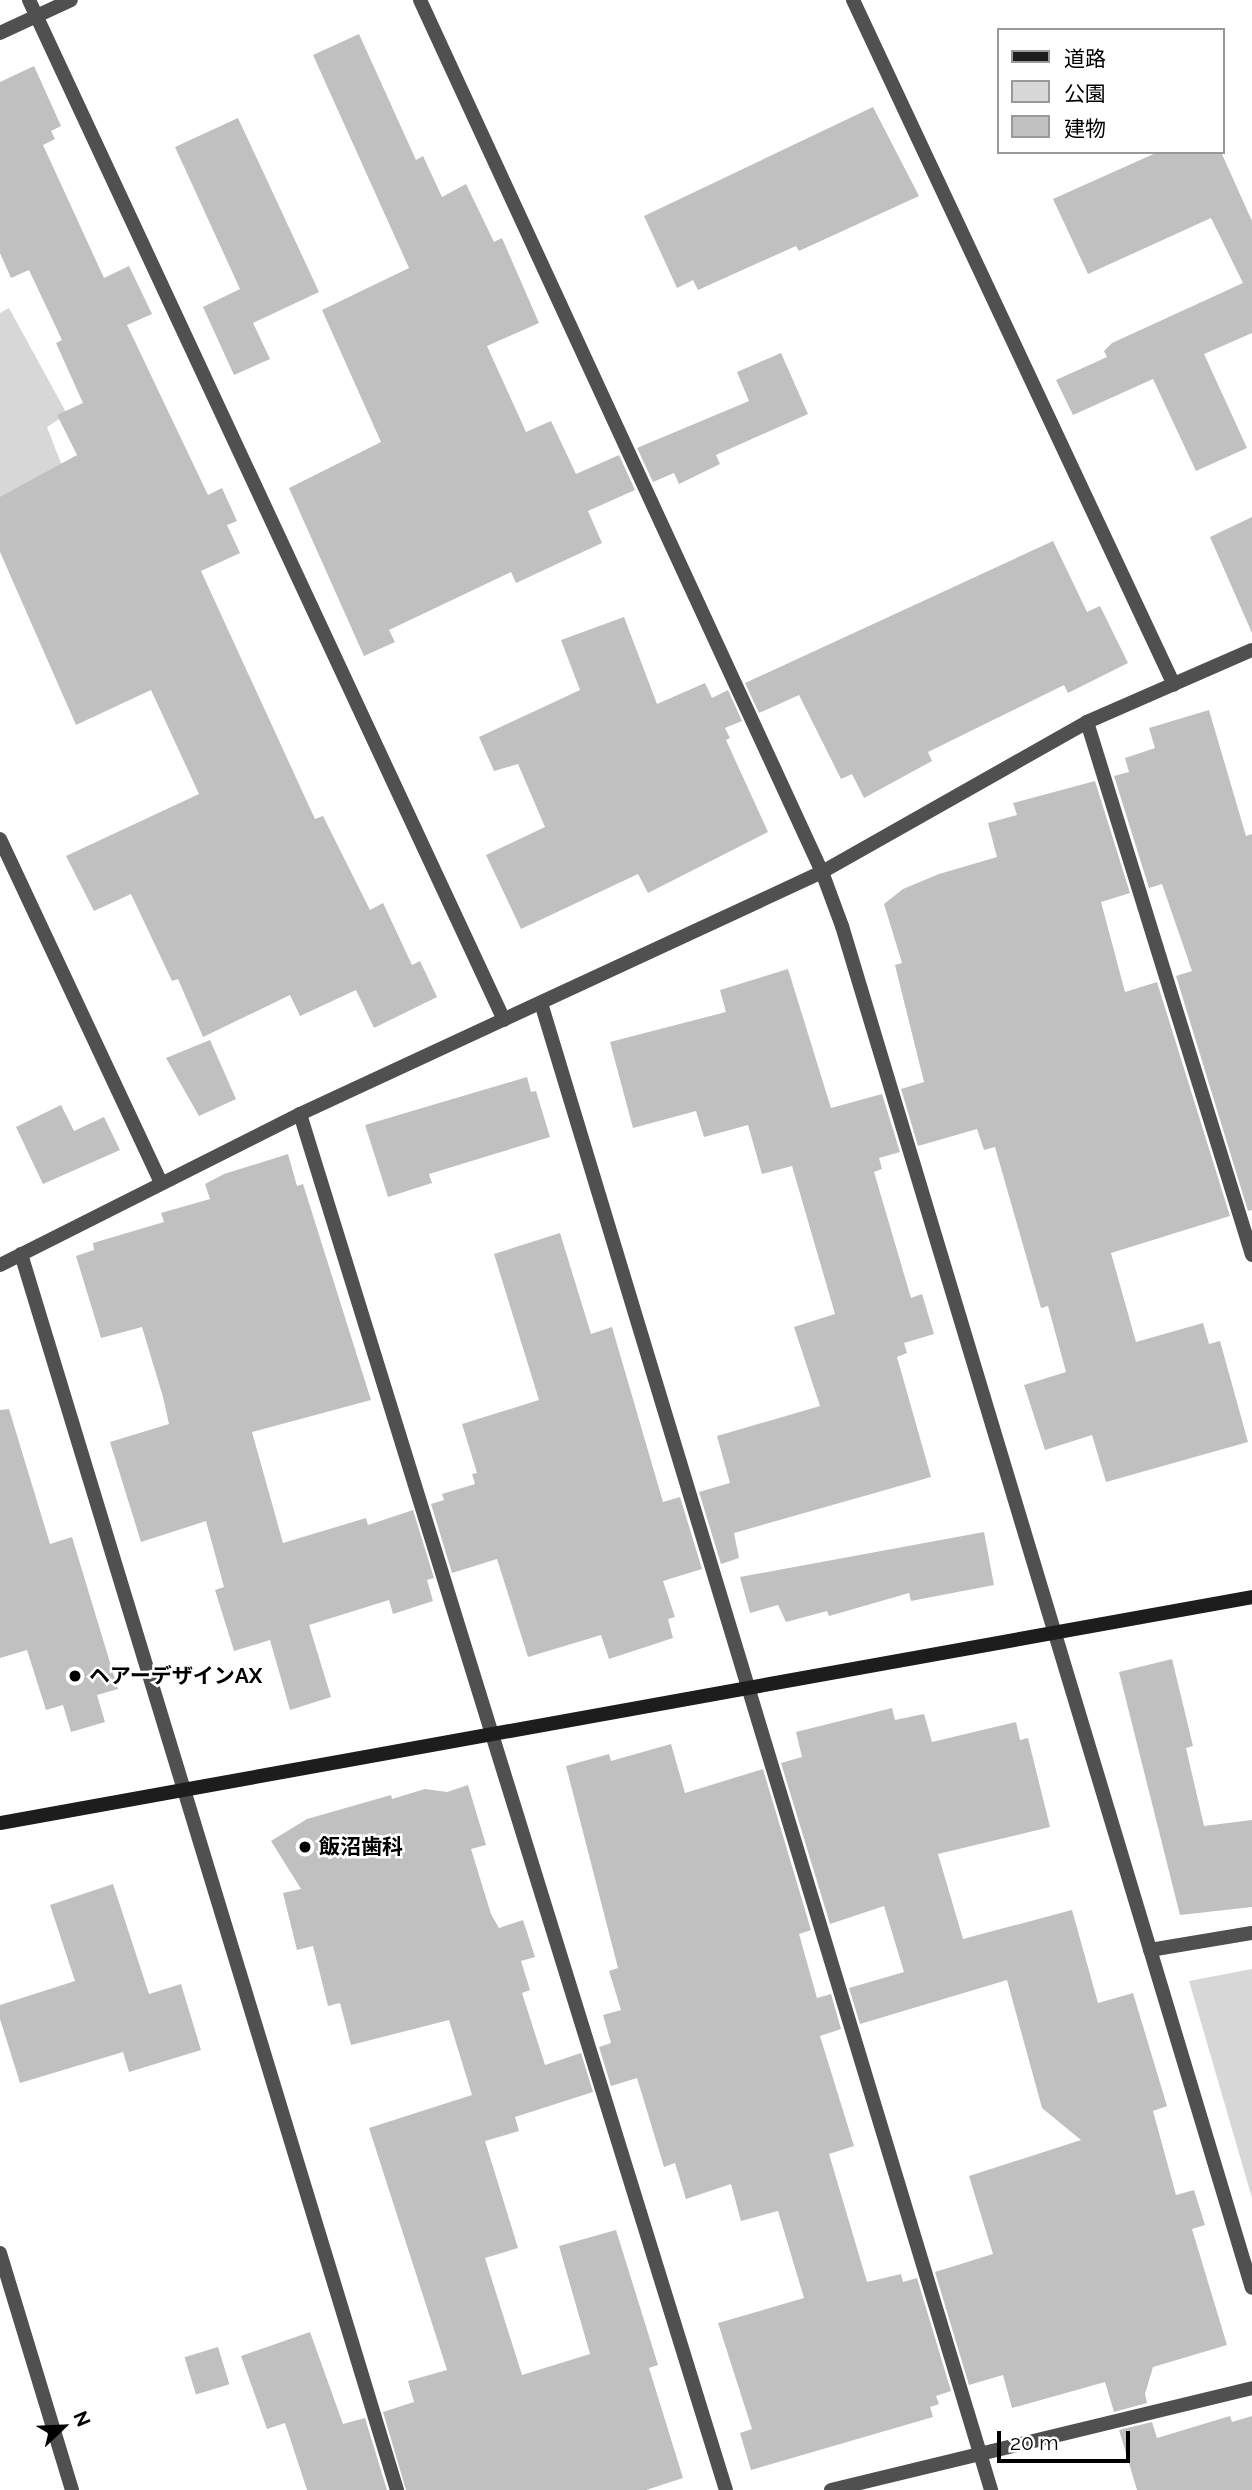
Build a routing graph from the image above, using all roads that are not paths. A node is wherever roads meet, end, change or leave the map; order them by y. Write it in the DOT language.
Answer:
graph roads {
  1 [pos="29,0"];
  2 [pos="71,0"];
  3 [pos="421,0"];
  4 [pos="853,0"];
  5 [pos="37,16"];
  6 [pos="0,33"];
  7 [pos="1252,650"];
  8 [pos="1174,685"];
  9 [pos="1087,722"];
  10 [pos="0,839"];
  11 [pos="822,872"];
  12 [pos="541,1003"];
  13 [pos="504,1020"];
  14 [pos="300,1114"];
  15 [pos="161,1182"];
  16 [pos="21,1254"];
  17 [pos="1252,1255"];
  18 [pos="0,1265"];
  19 [pos="1252,1597"];
  20 [pos="1054,1633"];
  21 [pos="748,1688"];
  22 [pos="491,1734"];
  23 [pos="184,1789"];
  24 [pos="0,1822"];
  25 [pos="1252,1933"];
  26 [pos="1150,1950"];
  27 [pos="0,2253"];
  28 [pos="1252,2288"];
  29 [pos="1252,2388"];
  30 [pos="980,2454"];
  31 [pos="72,2490"];
  32 [pos="397,2490"];
  33 [pos="726,2490"];
  34 [pos="831,2490"];
  35 [pos="990,2490"];
  1 -- 5 [label="street"];
  2 -- 5 [label="street"];
  3 -- 11 [label="street"];
  4 -- 8 [label="street"];
  5 -- 6 [label="street"];
  5 -- 13 [label="street"];
  7 -- 8 [label="street"];
  8 -- 9 [label="street"];
  9 -- 11 [label="street"];
  9 -- 17 [label="street"];
  10 -- 15 [label="street"];
  11 -- 12 [label="street"];
  11 -- 20 [label="street"];
  12 -- 13 [label="street"];
  12 -- 21 [label="street"];
  13 -- 14 [label="street"];
  14 -- 15 [label="street"];
  14 -- 22 [label="street"];
  15 -- 16 [label="street"];
  16 -- 18 [label="street"];
  16 -- 23 [label="street"];
  19 -- 20 [label="street"];
  20 -- 21 [label="street"];
  20 -- 26 [label="street"];
  21 -- 22 [label="street"];
  21 -- 30 [label="street"];
  22 -- 23 [label="street"];
  22 -- 33 [label="street"];
  23 -- 24 [label="street"];
  23 -- 32 [label="street"];
  25 -- 26 [label="street"];
  26 -- 28 [label="street"];
  27 -- 31 [label="street"];
  29 -- 30 [label="street"];
  30 -- 34 [label="street"];
  30 -- 35 [label="street"];
}
